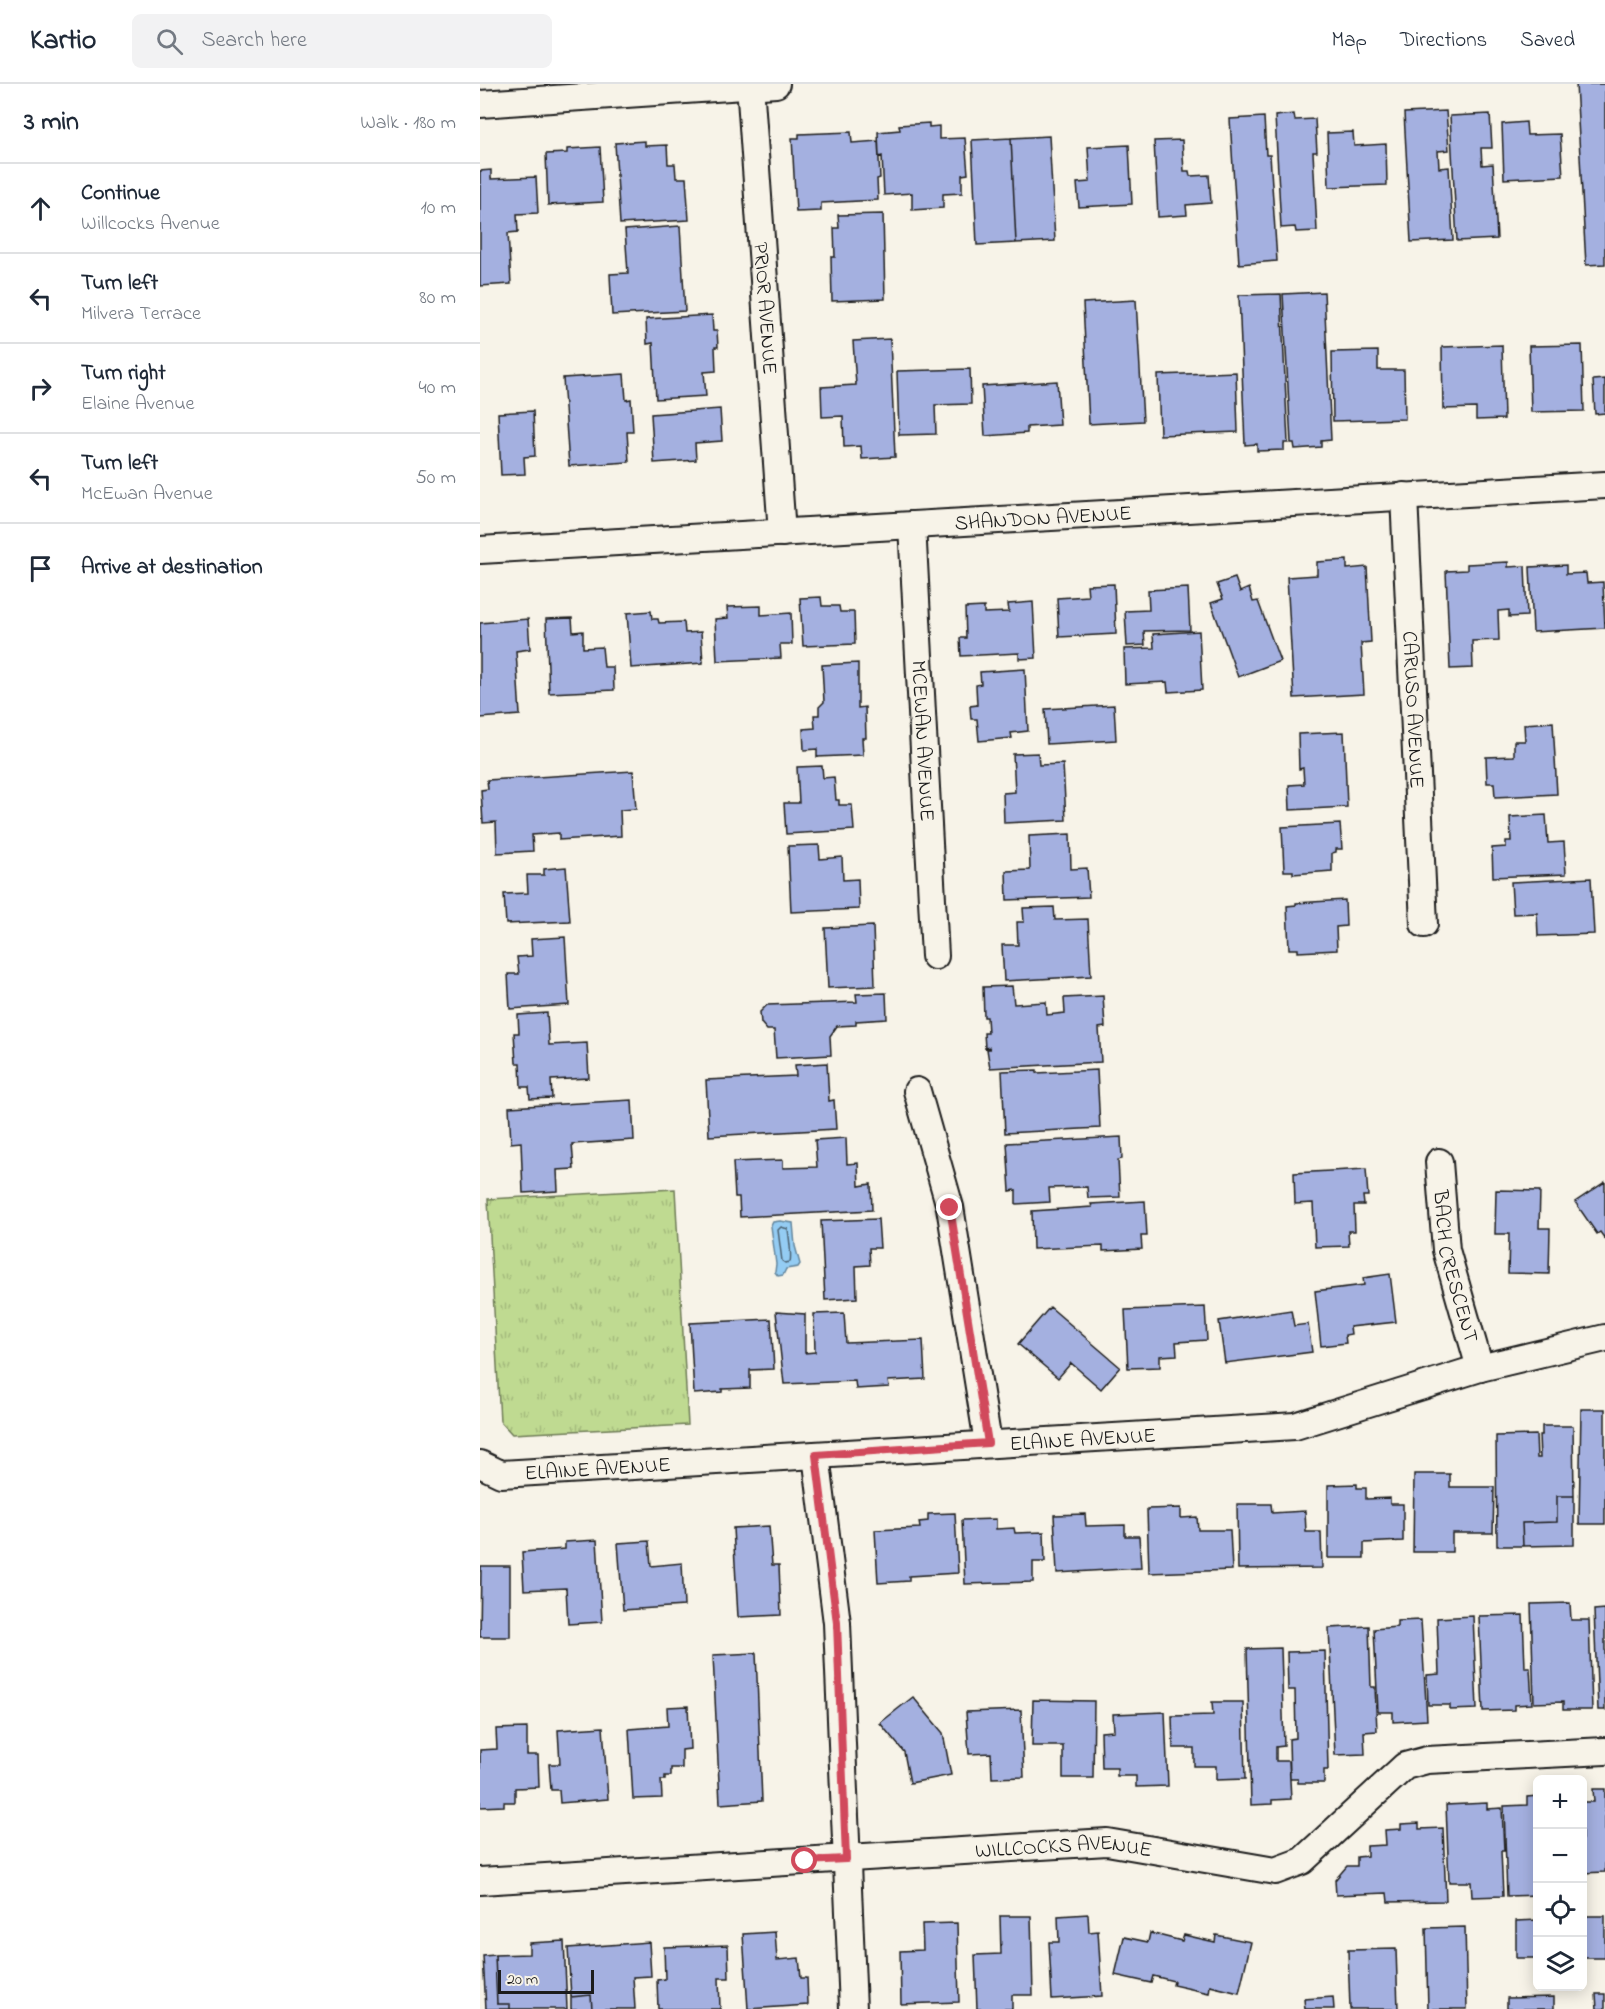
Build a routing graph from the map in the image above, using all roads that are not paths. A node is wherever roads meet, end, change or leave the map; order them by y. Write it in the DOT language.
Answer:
graph roads {
  1 [pos="776,84"];
  2 [pos="750,85"];
  3 [pos="480,104"];
  4 [pos="1605,484"];
  5 [pos="1404,496"];
  6 [pos="912,525"];
  7 [pos="782,533"];
  8 [pos="480,550"];
  9 [pos="1424,924"];
  10 [pos="934,956"];
  11 [pos="917,1091"];
  12 [pos="1439,1162"];
  13 [pos="1605,1338"];
  14 [pos="1479,1368"];
  15 [pos="988,1443"];
  16 [pos="816,1455"];
  17 [pos="480,1464"];
  18 [pos="1605,1751"];
  19 [pos="846,1859"];
  20 [pos="480,1881"];
  21 [pos="853,2009"];
  1 -- 2 [label="street"];
  2 -- 3 [label="street"];
  2 -- 7 [label="street, PRIOR AVENUE"];
  4 -- 5 [label="street, SHANDON AVENUE"];
  5 -- 6 [label="street, SHANDON AVENUE"];
  5 -- 9 [label="street, CARUSO AVENUE"];
  6 -- 7 [label="street, SHANDON AVENUE"];
  6 -- 10 [label="street, MCEWAN AVENUE"];
  7 -- 8 [label="street, SHANDON AVENUE"];
  11 -- 15 [label="street"];
  12 -- 14 [label="street, BACH CRESCENT"];
  13 -- 14 [label="street, ELAINE AVENUE"];
  14 -- 15 [label="street, ELAINE AVENUE"];
  15 -- 16 [label="street, ELAINE AVENUE"];
  16 -- 17 [label="street, ELAINE AVENUE"];
  16 -- 19 [label="street"];
  18 -- 19 [label="street, WILLCOCKS AVENUE"];
  19 -- 20 [label="street, WILLCOCKS AVENUE"];
  19 -- 21 [label="street"];
}
